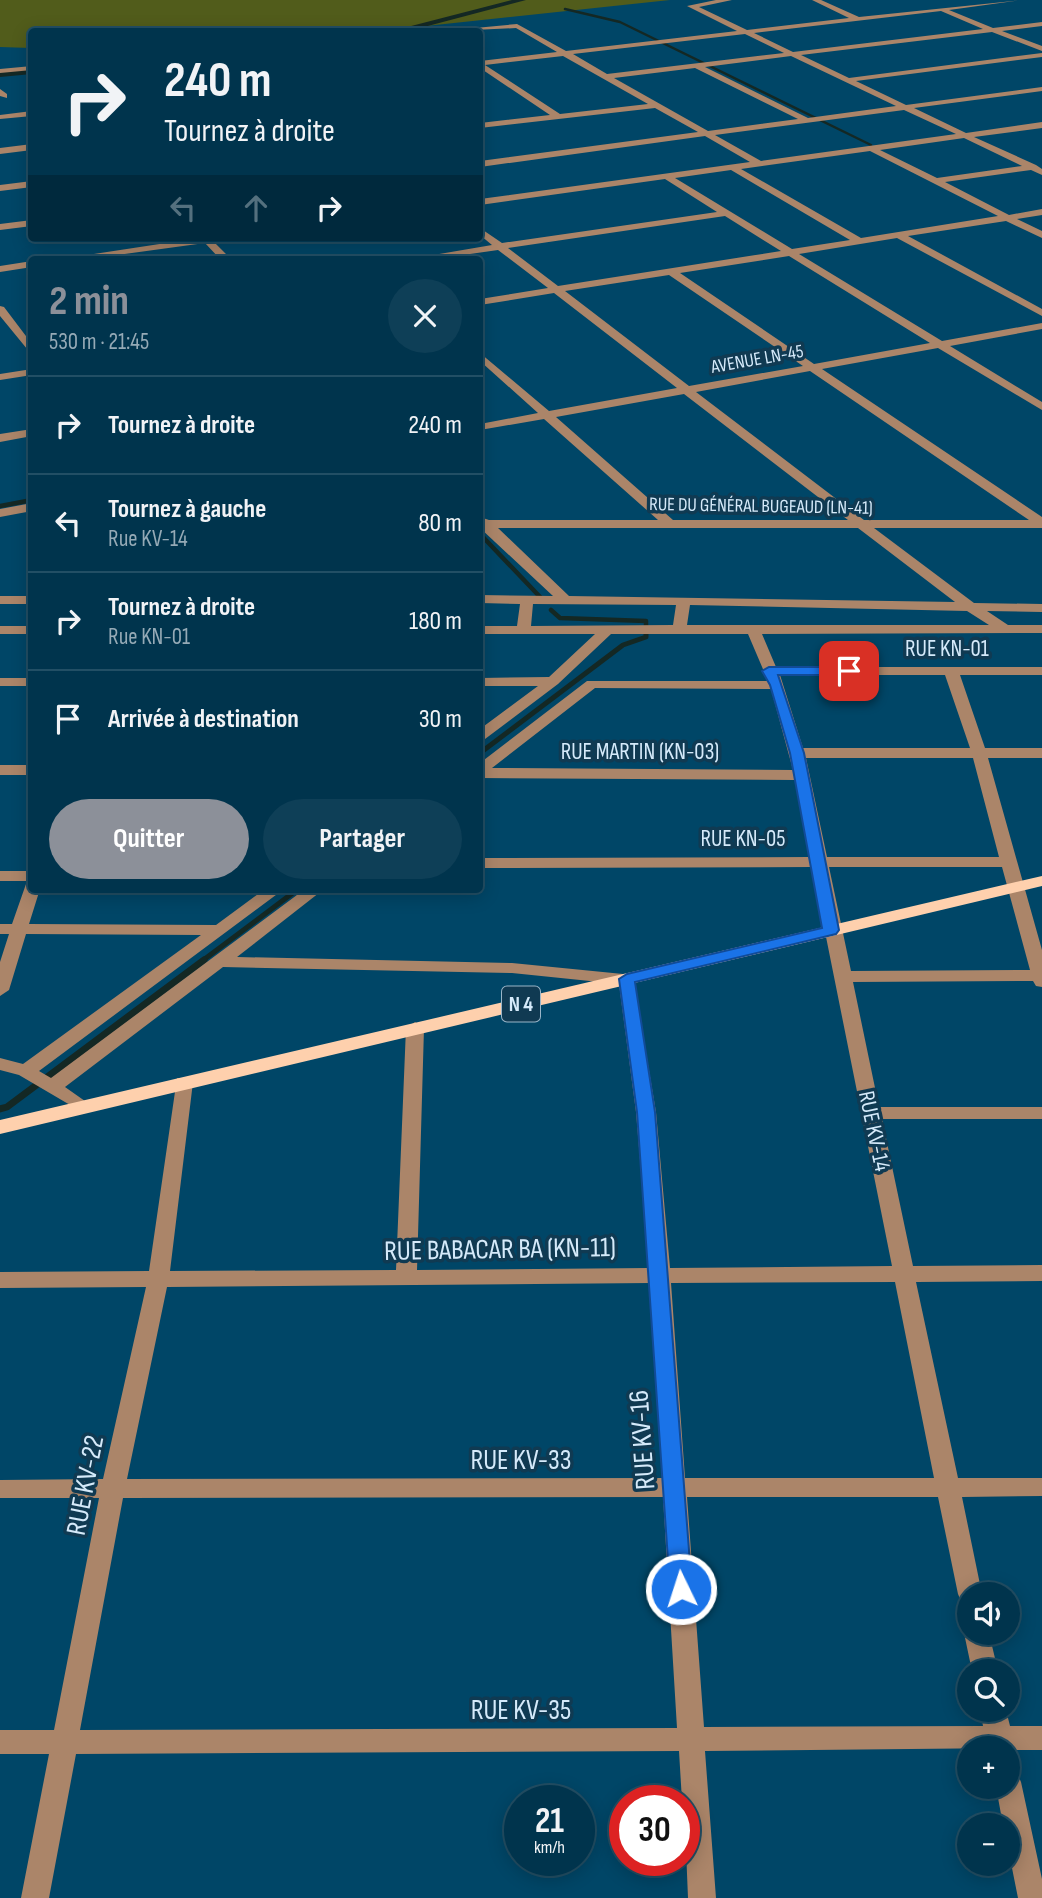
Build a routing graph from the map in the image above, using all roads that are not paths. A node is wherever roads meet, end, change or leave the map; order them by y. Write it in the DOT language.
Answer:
graph roads {
  1 [pos="729,0"];
  2 [pos="815,0"];
  3 [pos="916,0"];
  4 [pos="1017,0"];
  5 [pos="941,9"];
  6 [pos="858,19"];
  7 [pos="1042,24"];
  8 [pos="476,28"];
  9 [pos="995,30"];
  10 [pos="745,32"];
  11 [pos="1042,49"];
  12 [pos="566,53"];
  13 [pos="793,54"];
  14 [pos="1042,55"];
  15 [pos="15,57"];
  16 [pos="483,64"];
  17 [pos="28,66"];
  18 [pos="483,66"];
  19 [pos="697,66"];
  20 [pos="28,68"];
  21 [pos="0,71"];
  22 [pos="28,75"];
  23 [pos="608,76"];
  24 [pos="0,78"];
  25 [pos="847,80"];
  26 [pos="1042,89"];
  27 [pos="656,105"];
  28 [pos="905,107"];
  29 [pos="28,114"];
  30 [pos="557,116"];
  31 [pos="0,117"];
  32 [pos="806,120"];
  33 [pos="1042,125"];
  34 [pos="483,126"];
  35 [pos="704,134"];
  36 [pos="965,136"];
  37 [pos="28,148"];
  38 [pos="870,148"];
  39 [pos="0,151"];
  40 [pos="758,163"];
  41 [pos="483,164"];
  42 [pos="732,167"];
  43 [pos="1037,167"];
  44 [pos="1042,172"];
  45 [pos="666,176"];
  46 [pos="936,181"];
  47 [pos="28,184"];
  48 [pos="0,188"];
  49 [pos="483,202"];
  50 [pos="1042,212"];
  51 [pos="727,214"];
  52 [pos="1007,218"];
  53 [pos="28,224"];
  54 [pos="0,227"];
  55 [pos="483,234"];
  56 [pos="1042,235"];
  57 [pos="900,236"];
  58 [pos="184,242"];
  59 [pos="208,242"];
  60 [pos="861,242"];
  61 [pos="499,247"];
  62 [pos="791,253"];
  63 [pos="87,256"];
  64 [pos="223,256"];
  65 [pos="436,256"];
  66 [pos="28,265"];
  67 [pos="0,269"];
  68 [pos="672,272"];
  69 [pos="556,290"];
  70 [pos="483,302"];
  71 [pos="0,309"];
  72 [pos="1042,313"];
  73 [pos="1042,326"];
  74 [pos="28,333"];
  75 [pos="18,334"];
  76 [pos="940,345"];
  77 [pos="28,347"];
  78 [pos="483,359"];
  79 [pos="816,367"];
  80 [pos="28,373"];
  81 [pos="0,377"];
  82 [pos="686,390"];
  83 [pos="1042,394"];
  84 [pos="1027,397"];
  85 [pos="1042,407"];
  86 [pos="546,415"];
  87 [pos="483,426"];
  88 [pos="28,433"];
  89 [pos="0,438"];
  90 [pos="28,509"];
  91 [pos="0,513"];
  92 [pos="0,519"];
  93 [pos="28,520"];
  94 [pos="483,522"];
  95 [pos="669,523"];
  96 [pos="483,524"];
  97 [pos="1042,524"];
  98 [pos="863,526"];
  99 [pos="483,599"];
  100 [pos="0,600"];
  101 [pos="28,600"];
  102 [pos="527,600"];
  103 [pos="565,600"];
  104 [pos="684,601"];
  105 [pos="968,606"];
  106 [pos="1042,608"];
  107 [pos="1003,628"];
  108 [pos="608,629"];
  109 [pos="679,629"];
  110 [pos="752,629"];
  111 [pos="1042,629"];
  112 [pos="0,630"];
  113 [pos="28,630"];
  114 [pos="483,630"];
  115 [pos="524,630"];
  116 [pos="951,671"];
  117 [pos="1042,671"];
  118 [pos="773,678"];
  119 [pos="553,681"];
  120 [pos="0,682"];
  121 [pos="28,682"];
  122 [pos="483,682"];
  123 [pos="483,734"];
  124 [pos="797,753"];
  125 [pos="979,753"];
  126 [pos="1042,753"];
  127 [pos="483,769"];
  128 [pos="0,770"];
  129 [pos="28,770"];
  130 [pos="483,771"];
  131 [pos="801,775"];
  132 [pos="817,860"];
  133 [pos="1007,862"];
  134 [pos="483,863"];
  135 [pos="0,876"];
  136 [pos="28,876"];
  137 [pos="1042,881"];
  138 [pos="1016,888"];
  139 [pos="30,893"];
  140 [pos="271,893"];
  141 [pos="311,893"];
  142 [pos="0,929"];
  143 [pos="19,929"];
  144 [pos="221,930"];
  145 [pos="831,930"];
  146 [pos="222,962"];
  147 [pos="842,977"];
  148 [pos="1041,977"];
  149 [pos="627,979"];
  150 [pos="0,990"];
  151 [pos="415,1028"];
  152 [pos="0,1064"];
  153 [pos="40,1079"];
  154 [pos="184,1083"];
  155 [pos="82,1106"];
  156 [pos="871,1113"];
  157 [pos="1042,1113"];
  158 [pos="0,1127"];
  159 [pos="1042,1273"];
  160 [pos="660,1274"];
  161 [pos="905,1274"];
  162 [pos="406,1278"];
  163 [pos="0,1280"];
  164 [pos="158,1280"];
  165 [pos="1042,1487"];
  166 [pos="674,1488"];
  167 [pos="947,1488"];
  168 [pos="0,1489"];
  169 [pos="113,1489"];
  170 [pos="967,1582"];
  171 [pos="1042,1738"];
  172 [pos="691,1740"];
  173 [pos="1020,1741"];
  174 [pos="0,1742"];
  175 [pos="65,1742"];
  176 [pos="957,1743"];
  177 [pos="1012,1799"];
  178 [pos="35,1898"];
  179 [pos="702,1898"];
  180 [pos="1032,1898"];
  1 -- 10 [label="street"];
  2 -- 6 [label="street"];
  3 -- 5 [label="street"];
  4 -- 5 [label="street"];
  5 -- 6 [label="street"];
  5 -- 9 [label="street"];
  6 -- 10 [label="street"];
  7 -- 9 [label="street"];
  8 -- 12 [label="street"];
  9 -- 11 [label="street"];
  9 -- 13 [label="street"];
  10 -- 12 [label="street"];
  10 -- 13 [label="street"];
  12 -- 16 [label="street"];
  12 -- 23 [label="street"];
  13 -- 19 [label="street"];
  13 -- 25 [label="street"];
  14 -- 25 [label="street"];
  15 -- 17 [label="street"];
  18 -- 30 [label="street"];
  19 -- 23 [label="street"];
  19 -- 32 [label="street"];
  20 -- 21 [label="street"];
  22 -- 24 [label="street"];
  23 -- 27 [label="street"];
  25 -- 28 [label="street"];
  26 -- 28 [label="street"];
  27 -- 30 [label="street"];
  27 -- 35 [label="street"];
  28 -- 32 [label="street"];
  28 -- 36 [label="street"];
  29 -- 31 [label="street"];
  30 -- 34 [label="street"];
  32 -- 35 [label="street"];
  33 -- 36 [label="street"];
  35 -- 40 [label="street"];
  35 -- 41 [label="street"];
  36 -- 38 [label="street"];
  36 -- 43 [label="street"];
  37 -- 39 [label="street"];
  38 -- 40 [label="street"];
  38 -- 46 [label="street"];
  40 -- 42 [label="street"];
  42 -- 45 [label="street"];
  42 -- 60 [label="street"];
  43 -- 44 [label="street"];
  43 -- 46 [label="street"];
  45 -- 49 [label="street"];
  45 -- 51 [label="street"];
  46 -- 52 [label="street"];
  47 -- 48 [label="street"];
  50 -- 52 [label="street"];
  51 -- 61 [label="street"];
  51 -- 62 [label="street"];
  52 -- 56 [label="street"];
  52 -- 57 [label="street"];
  53 -- 54 [label="street"];
  55 -- 61 [label="street"];
  57 -- 60 [label="street"];
  57 -- 72 [label="street"];
  58 -- 63 [label="street"];
  59 -- 64 [label="street"];
  60 -- 62 [label="street"];
  61 -- 65 [label="street"];
  61 -- 69 [label="street"];
  62 -- 68 [label="street"];
  62 -- 76 [label="street"];
  66 -- 67 [label="street"];
  68 -- 69 [label="street"];
  68 -- 79 [label="street"];
  69 -- 70 [label="street"];
  69 -- 82 [label="street"];
  71 -- 75 [label="street"];
  73 -- 76 [label="street, AVENUE LN-45"];
  74 -- 75 [label="street"];
  75 -- 77 [label="street"];
  76 -- 79 [label="street, AVENUE LN-45"];
  76 -- 84 [label="street"];
  78 -- 86 [label="street"];
  79 -- 82 [label="street, AVENUE LN-45"];
  79 -- 97 [label="street"];
  80 -- 81 [label="street"];
  82 -- 86 [label="street, AVENUE LN-45"];
  82 -- 98 [label="street"];
  83 -- 84 [label="street"];
  84 -- 85 [label="street"];
  86 -- 87 [label="street, AVENUE LN-45"];
  86 -- 95 [label="street"];
  88 -- 89 [label="street"];
  90 -- 91 [label="street"];
  92 -- 93 [label="street"];
  94 -- 95 [label="street, RUE DU GÉNÉRAL BUGEAUD (LN-41)"];
  95 -- 98 [label="street, RUE DU GÉNÉRAL BUGEAUD (LN-41)"];
  96 -- 103 [label="street"];
  97 -- 98 [label="street, RUE DU GÉNÉRAL BUGEAUD (LN-41)"];
  98 -- 105 [label="street"];
  99 -- 102 [label="street"];
  100 -- 101 [label="street"];
  102 -- 103 [label="street"];
  102 -- 115 [label="street"];
  103 -- 104 [label="street"];
  104 -- 105 [label="street"];
  104 -- 109 [label="street"];
  105 -- 106 [label="street"];
  105 -- 107 [label="street"];
  107 -- 110 [label="street"];
  107 -- 111 [label="street"];
  108 -- 109 [label="street"];
  108 -- 115 [label="street"];
  108 -- 119 [label="street"];
  109 -- 110 [label="street"];
  110 -- 118 [label="street, RUE KV-14"];
  112 -- 113 [label="street"];
  114 -- 115 [label="street"];
  116 -- 117 [label="street, RUE KN-01"];
  116 -- 118 [label="street, RUE KN-01"];
  116 -- 125 [label="street"];
  118 -- 124 [label="street, RUE KV-14"];
  118 -- 127 [label="street, RUE KN-01"];
  119 -- 122 [label="street"];
  119 -- 123 [label="street"];
  120 -- 121 [label="street"];
  124 -- 125 [label="street"];
  124 -- 131 [label="street, RUE KV-14"];
  125 -- 126 [label="street"];
  125 -- 133 [label="street"];
  128 -- 129 [label="street"];
  130 -- 131 [label="street, RUE MARTIN (KN-03)"];
  131 -- 132 [label="street, RUE KV-14"];
  132 -- 133 [label="street, RUE KN-05"];
  132 -- 134 [label="street, RUE KN-05"];
  132 -- 145 [label="street, RUE KV-14"];
  133 -- 138 [label="street"];
  135 -- 136 [label="street"];
  137 -- 138 [label="main road, N 4"];
  138 -- 145 [label="main road, N 4"];
  138 -- 148 [label="street"];
  139 -- 143 [label="street"];
  140 -- 144 [label="street"];
  141 -- 146 [label="street"];
  142 -- 143 [label="street"];
  143 -- 144 [label="street"];
  143 -- 150 [label="street"];
  144 -- 153 [label="street"];
  145 -- 147 [label="street, RUE KV-14"];
  145 -- 149 [label="main road, N 4"];
  146 -- 149 [label="street"];
  146 -- 153 [label="street"];
  147 -- 148 [label="street"];
  147 -- 156 [label="street, RUE KV-14"];
  149 -- 151 [label="main road, N 4"];
  149 -- 160 [label="street, RUE KV-16"];
  151 -- 154 [label="main road, N 4"];
  151 -- 162 [label="street"];
  152 -- 153 [label="street"];
  153 -- 155 [label="street"];
  154 -- 155 [label="main road, N 4"];
  154 -- 164 [label="street, RUE KV-22"];
  155 -- 158 [label="main road, N 4"];
  156 -- 157 [label="street"];
  156 -- 161 [label="street, RUE KV-14"];
  159 -- 161 [label="street, RUE BABACAR BA (KN-11)"];
  160 -- 161 [label="street, RUE BABACAR BA (KN-11)"];
  160 -- 162 [label="street, RUE BABACAR BA (KN-11)"];
  160 -- 166 [label="street, RUE KV-16"];
  161 -- 167 [label="street, RUE KV-14"];
  162 -- 164 [label="street, RUE BABACAR BA (KN-11)"];
  163 -- 164 [label="street, RUE BABACAR BA (KN-11)"];
  164 -- 169 [label="street, RUE KV-22"];
  165 -- 167 [label="street, RUE KV-33"];
  166 -- 167 [label="street, RUE KV-33"];
  166 -- 169 [label="street, RUE KV-33"];
  166 -- 172 [label="street, RUE KV-16"];
  167 -- 170 [label="street, RUE KV-14"];
  168 -- 169 [label="street, RUE KV-33"];
  169 -- 175 [label="street, RUE KV-22"];
  171 -- 173 [label="street, RUE KV-35"];
  172 -- 175 [label="street, RUE KV-35"];
  172 -- 176 [label="street, RUE KV-35"];
  172 -- 179 [label="street, RUE KV-16"];
  174 -- 175 [label="street, RUE KV-35"];
  175 -- 178 [label="street, RUE KV-22"];
  177 -- 180 [label="street"];
}
